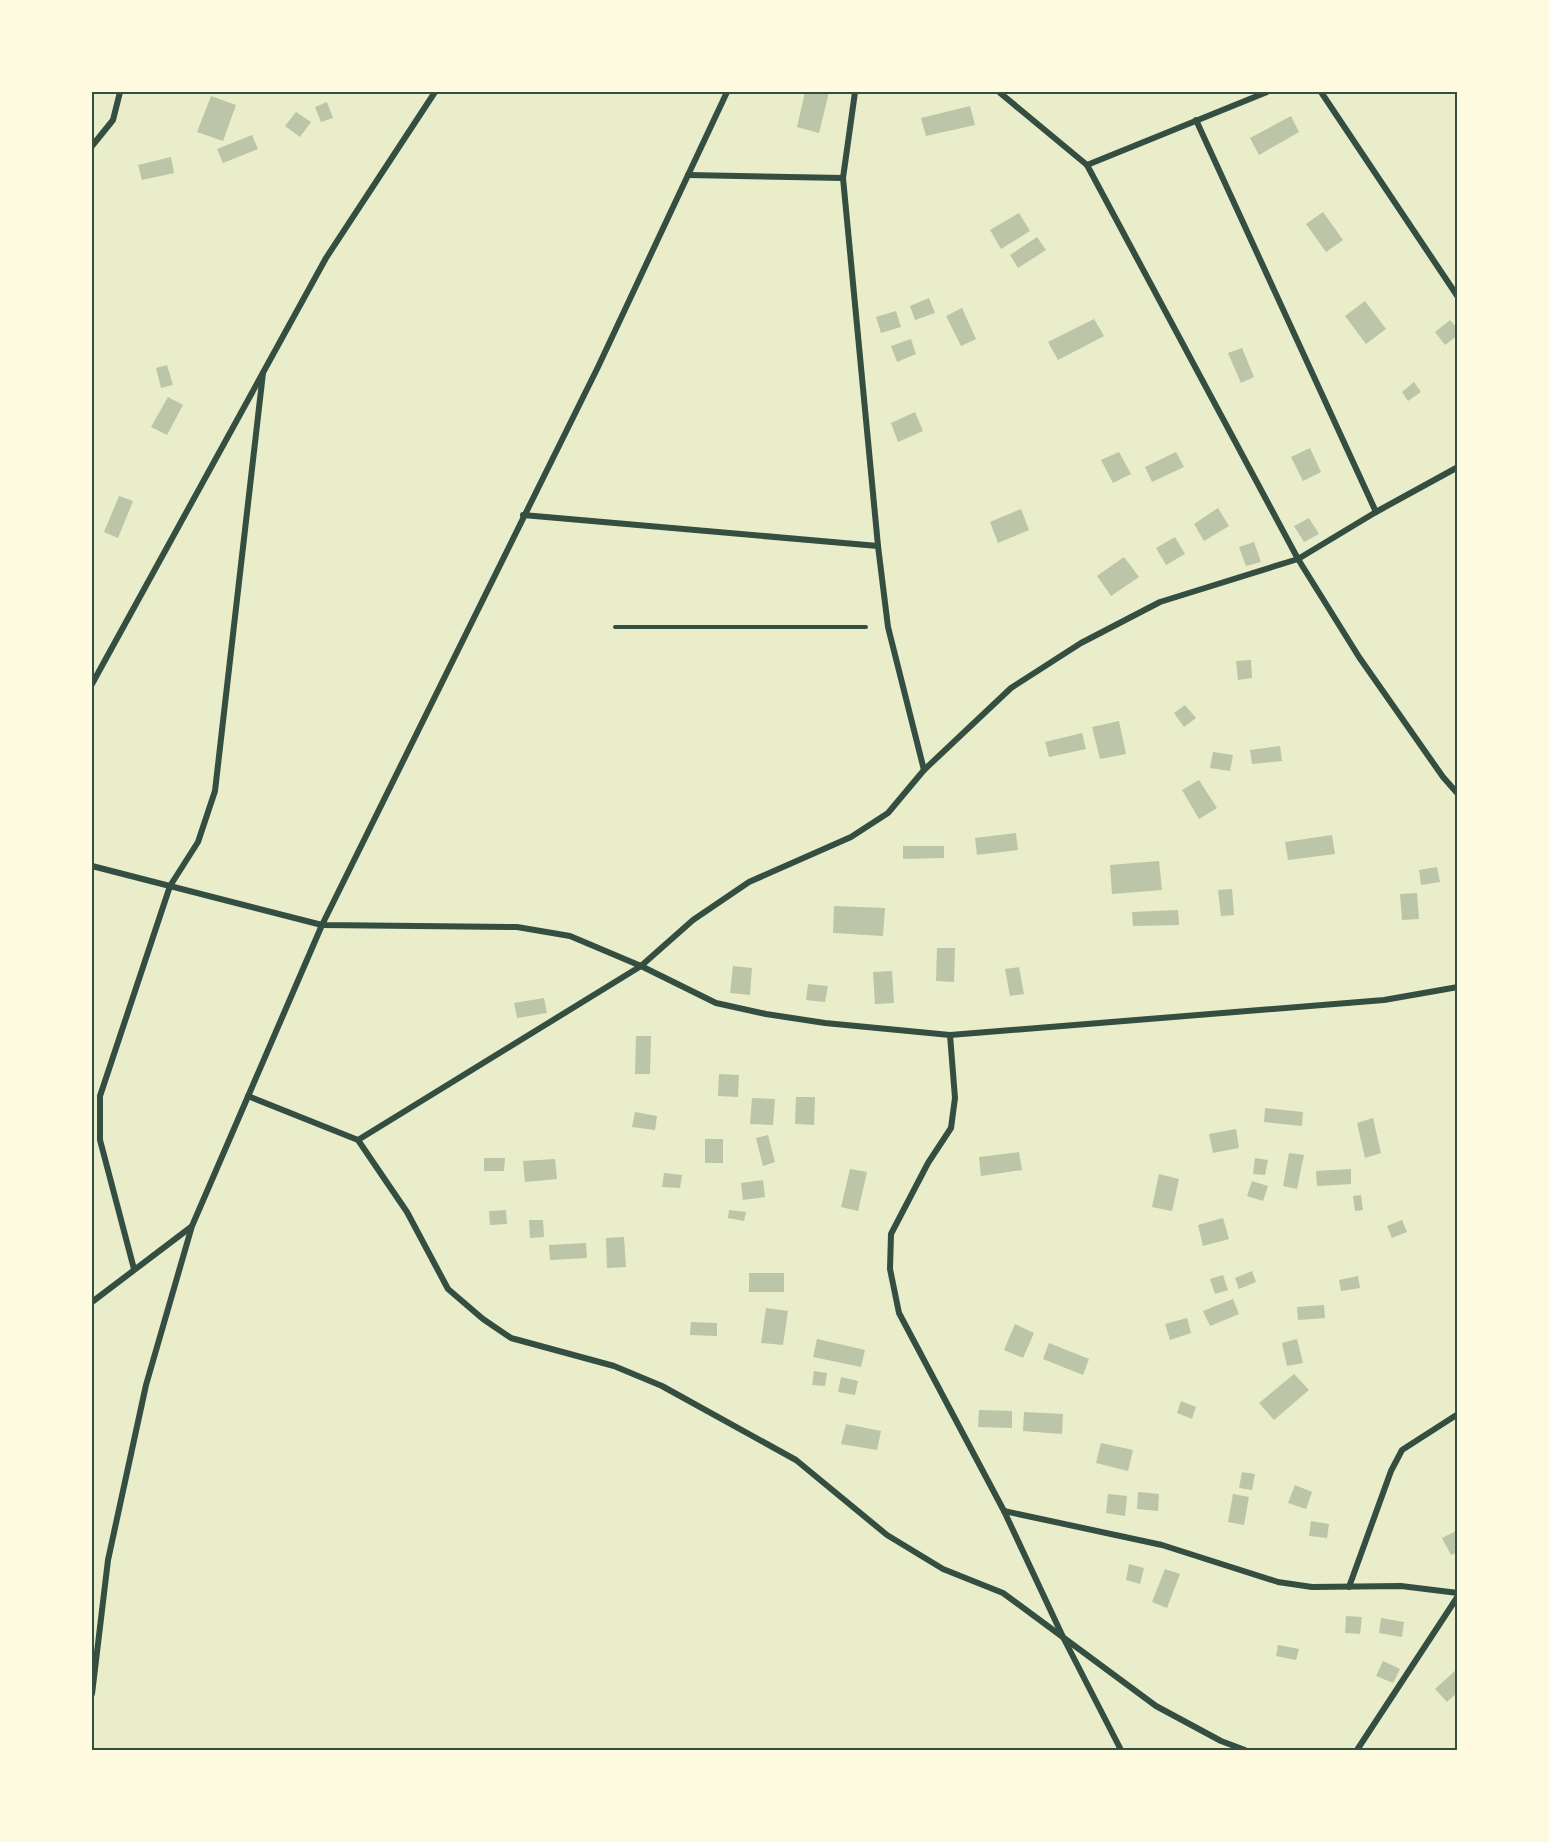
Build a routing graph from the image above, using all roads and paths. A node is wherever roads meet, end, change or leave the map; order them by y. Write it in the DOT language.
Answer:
graph roads {
  1 [pos="120,92"];
  2 [pos="435,92"];
  3 [pos="727,92"];
  4 [pos="855,92"];
  5 [pos="999,92"];
  6 [pos="1262,92"];
  7 [pos="1321,92"];
  8 [pos="1196,120"];
  9 [pos="92,146"];
  10 [pos="1087,165"];
  11 [pos="688,176"];
  12 [pos="843,178"];
  13 [pos="1458,297"];
  14 [pos="263,373"];
  15 [pos="1458,467"];
  16 [pos="1377,512"];
  17 [pos="523,515"];
  18 [pos="878,546"];
  19 [pos="1298,559"];
  20 [pos="615,627"];
  21 [pos="888,627"];
  22 [pos="92,684"];
  23 [pos="924,770"];
  24 [pos="1458,794"];
  25 [pos="92,866"];
  26 [pos="170,886"];
  27 [pos="322,925"];
  28 [pos="641,966"];
  29 [pos="1458,987"];
  30 [pos="951,1035"];
  31 [pos="248,1096"];
  32 [pos="358,1140"];
  33 [pos="192,1226"];
  34 [pos="135,1269"];
  35 [pos="92,1302"];
  36 [pos="1458,1414"];
  37 [pos="1004,1511"];
  38 [pos="1349,1587"];
  39 [pos="1458,1594"];
  40 [pos="1063,1637"];
  41 [pos="92,1694"];
  42 [pos="1121,1750"];
  43 [pos="1245,1750"];
  44 [pos="1357,1750"];
  1 -- 9 [label="street"];
  2 -- 14 [label="street"];
  3 -- 11 [label="street"];
  4 -- 12 [label="street"];
  5 -- 10 [label="street"];
  6 -- 8 [label="street"];
  7 -- 13 [label="street"];
  8 -- 10 [label="street"];
  8 -- 16 [label="street"];
  10 -- 19 [label="street"];
  11 -- 12 [label="street"];
  11 -- 17 [label="street"];
  12 -- 18 [label="street"];
  14 -- 22 [label="street"];
  14 -- 26 [label="street"];
  15 -- 16 [label="street"];
  16 -- 19 [label="street"];
  17 -- 18 [label="street"];
  17 -- 27 [label="street"];
  18 -- 21 [label="street"];
  19 -- 23 [label="street"];
  19 -- 24 [label="street"];
  20 -- 21 [label="path"];
  21 -- 23 [label="street"];
  23 -- 28 [label="street"];
  25 -- 26 [label="street"];
  26 -- 27 [label="street"];
  26 -- 34 [label="street"];
  27 -- 28 [label="street"];
  27 -- 31 [label="street"];
  28 -- 30 [label="street"];
  28 -- 32 [label="street"];
  29 -- 30 [label="street"];
  30 -- 37 [label="street"];
  31 -- 32 [label="street"];
  31 -- 33 [label="street"];
  32 -- 40 [label="street"];
  33 -- 34 [label="street"];
  33 -- 41 [label="street"];
  34 -- 35 [label="street"];
  36 -- 38 [label="street"];
  37 -- 38 [label="street"];
  37 -- 40 [label="street"];
  38 -- 39 [label="street"];
  39 -- 44 [label="street"];
  40 -- 42 [label="street"];
  40 -- 43 [label="street"];
}
